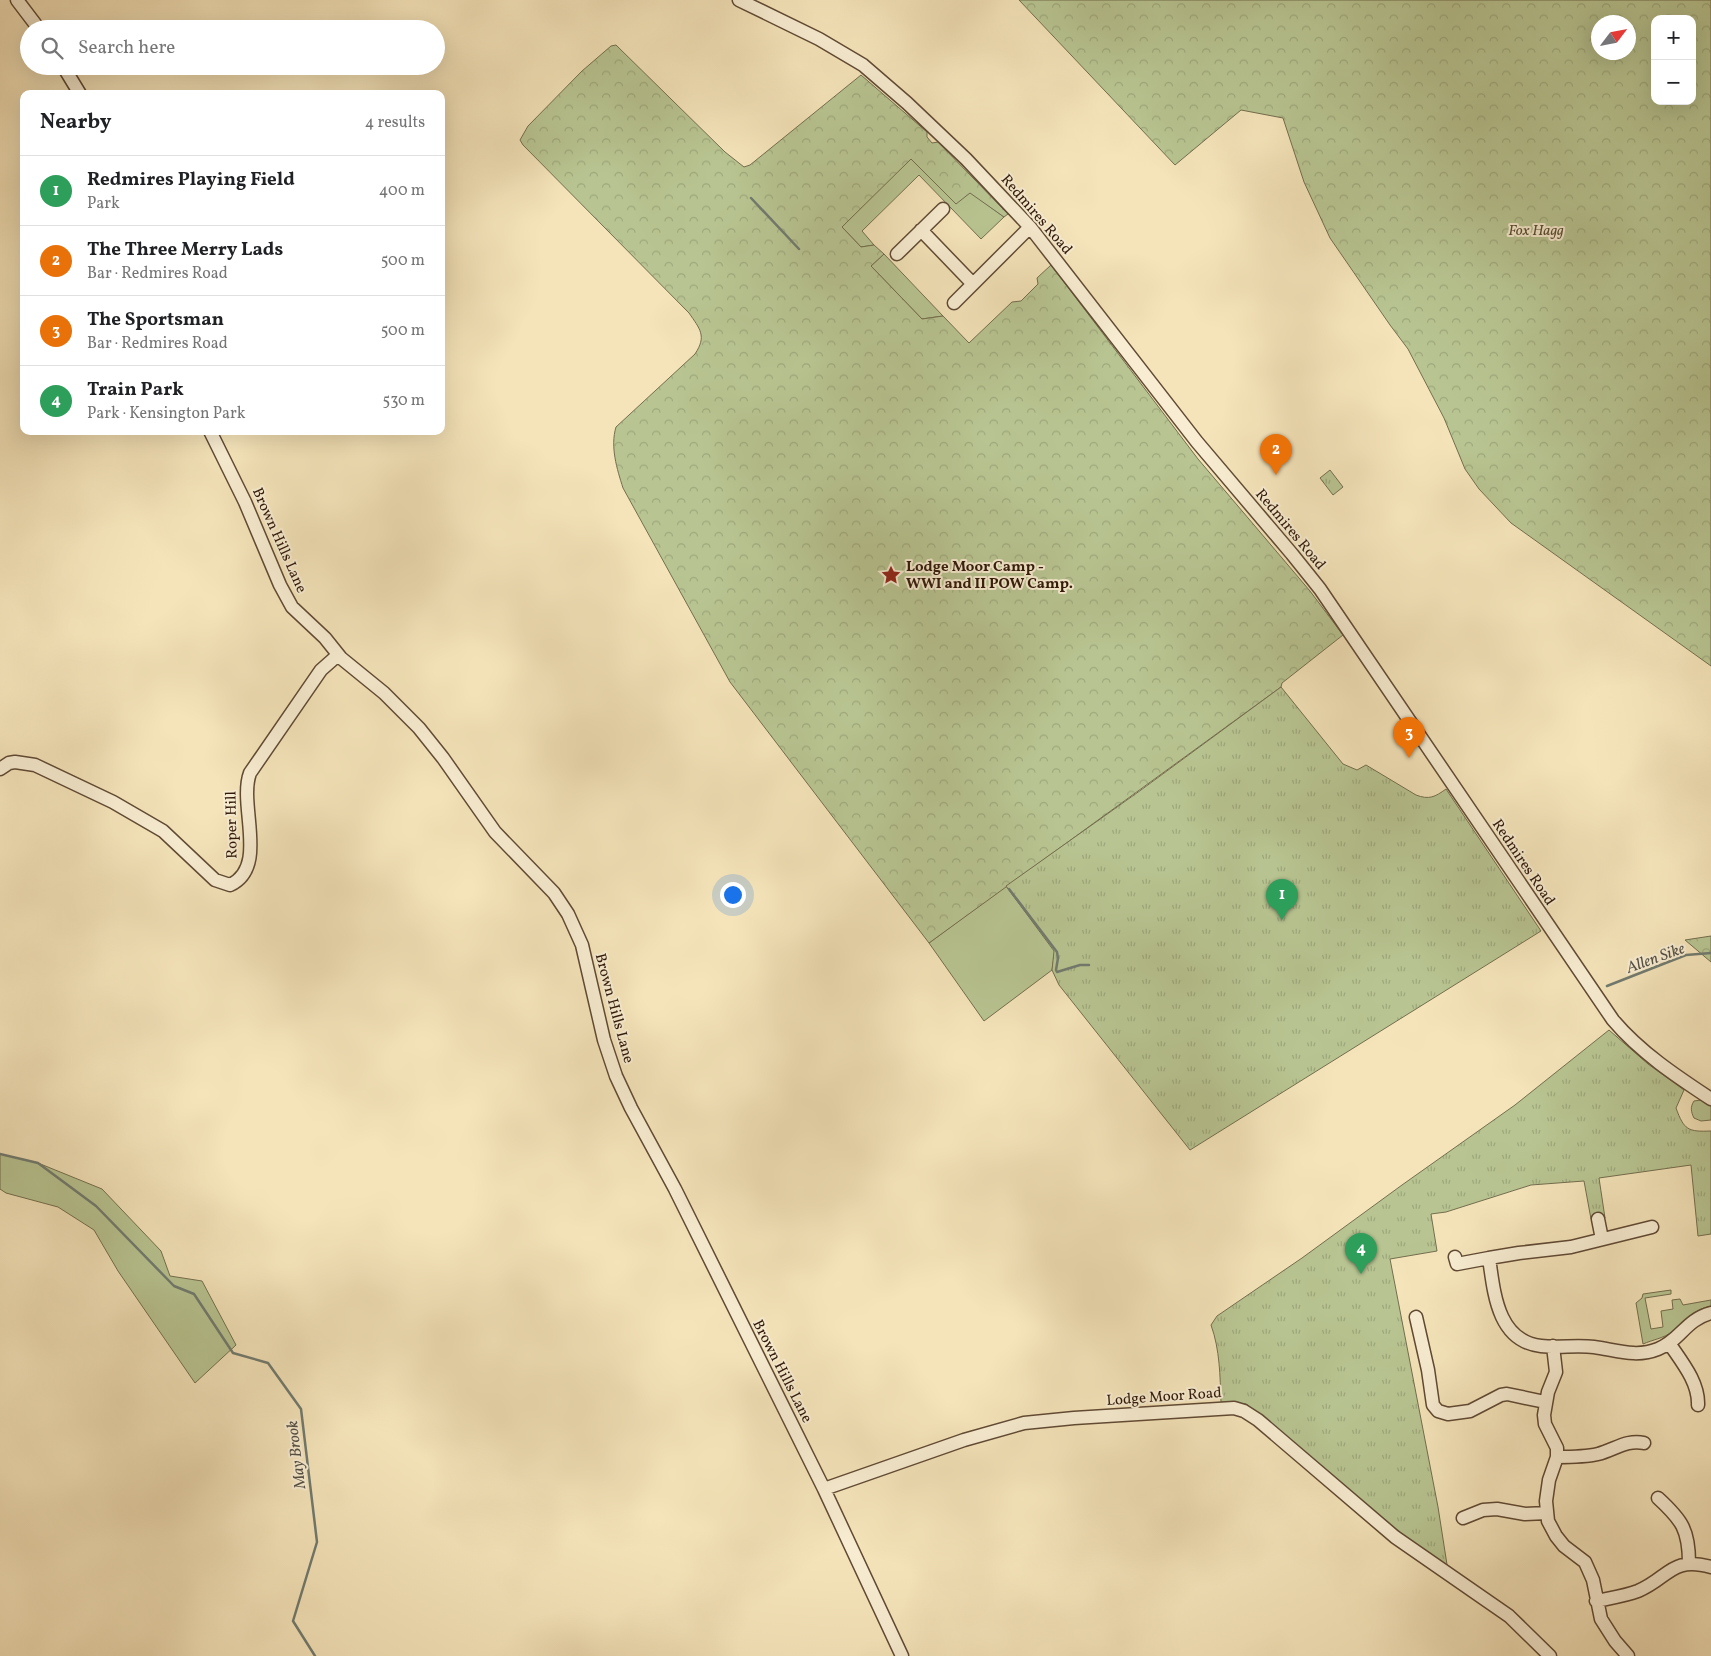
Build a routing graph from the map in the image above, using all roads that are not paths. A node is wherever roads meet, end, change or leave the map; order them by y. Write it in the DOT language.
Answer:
graph roads {
  1 [pos="17,0"];
  2 [pos="740,0"];
  3 [pos="32,20"];
  4 [pos="68,75"];
  5 [pos="78,90"];
  6 [pos="943,209"];
  7 [pos="1030,227"];
  8 [pos="921,230"];
  9 [pos="896,254"];
  10 [pos="973,284"];
  11 [pos="954,303"];
  12 [pos="212,435"];
  13 [pos="338,655"];
  14 [pos="0,769"];
  15 [pos="1711,1099"];
  16 [pos="1598,1219"];
  17 [pos="1652,1227"];
  18 [pos="1602,1239"];
  19 [pos="1488,1258"];
  20 [pos="1456,1261"];
  21 [pos="1711,1313"];
  22 [pos="1416,1317"];
  23 [pos="1669,1343"];
  24 [pos="1553,1346"];
  25 [pos="1545,1402"];
  26 [pos="1698,1405"];
  27 [pos="1644,1443"];
  28 [pos="1557,1457"];
  29 [pos="824,1489"];
  30 [pos="1658,1498"];
  31 [pos="1546,1512"];
  32 [pos="1463,1518"];
  33 [pos="1689,1563"];
  34 [pos="1711,1567"];
  35 [pos="1596,1601"];
  36 [pos="902,1656"];
  37 [pos="1550,1656"];
  38 [pos="1628,1656"];
  1 -- 3 [label="street"];
  2 -- 7 [label="street, Redmires Road"];
  4 -- 5 [label="street"];
  6 -- 8 [label="street"];
  7 -- 10 [label="street"];
  7 -- 15 [label="street, Redmires Road"];
  8 -- 9 [label="street"];
  8 -- 10 [label="street"];
  10 -- 11 [label="street"];
  12 -- 13 [label="street, Brown Hills Lane"];
  13 -- 14 [label="street, Roper Hill"];
  13 -- 29 [label="street, Brown Hills Lane"];
  16 -- 18 [label="street"];
  17 -- 18 [label="street"];
  18 -- 19 [label="street"];
  19 -- 20 [label="street"];
  19 -- 24 [label="street"];
  21 -- 23 [label="street"];
  22 -- 25 [label="street"];
  23 -- 24 [label="street"];
  23 -- 26 [label="street"];
  24 -- 25 [label="street"];
  25 -- 28 [label="street"];
  27 -- 28 [label="street"];
  28 -- 31 [label="street"];
  29 -- 36 [label="street, Brown Hills Lane"];
  29 -- 37 [label="street, Lodge Moor Road"];
  30 -- 33 [label="street"];
  31 -- 32 [label="street"];
  31 -- 35 [label="street"];
  33 -- 34 [label="street"];
  33 -- 35 [label="street"];
  35 -- 38 [label="street"];
}
